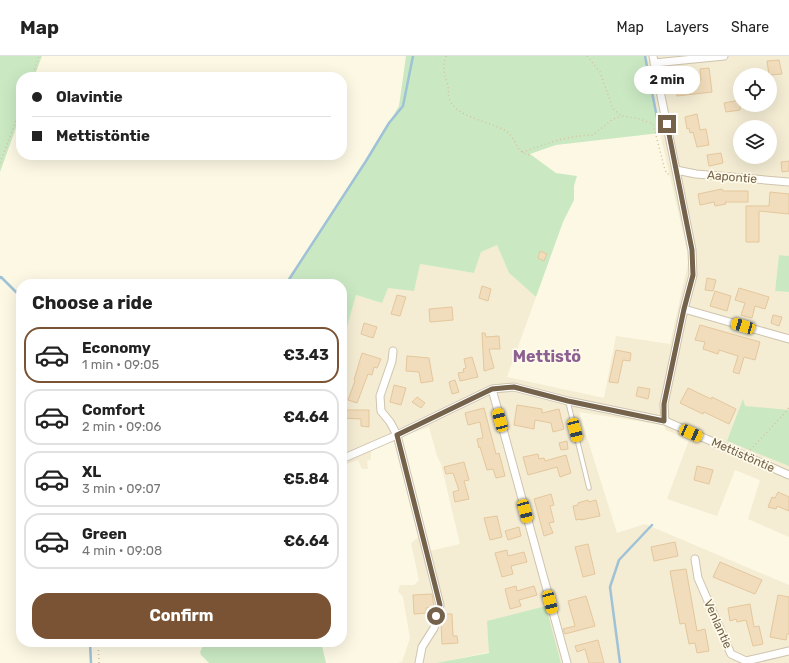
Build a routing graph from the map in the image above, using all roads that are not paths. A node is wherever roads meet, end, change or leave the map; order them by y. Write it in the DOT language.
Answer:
graph roads {
  1 [pos="724,56"];
  2 [pos="653,60"];
  3 [pos="676,171"];
  4 [pos="789,182"];
  5 [pos="684,309"];
  6 [pos="789,339"];
  7 [pos="393,352"];
  8 [pos="492,389"];
  9 [pos="568,401"];
  10 [pos="664,421"];
  11 [pos="397,435"];
  12 [pos="347,457"];
  13 [pos="789,475"];
  14 [pos="589,488"];
  15 [pos="695,559"];
  16 [pos="789,651"];
  17 [pos="420,663"];
  18 [pos="567,663"];
  1 -- 2 [label="street"];
  2 -- 3 [label="street"];
  3 -- 4 [label="street, Aapontie"];
  3 -- 5 [label="street"];
  5 -- 6 [label="street"];
  5 -- 10 [label="street"];
  7 -- 11 [label="street"];
  8 -- 9 [label="street, Mettistöntie"];
  8 -- 11 [label="street"];
  8 -- 18 [label="street"];
  9 -- 10 [label="street, Mettistöntie"];
  9 -- 14 [label="lane"];
  10 -- 13 [label="street, Mettistöntie"];
  11 -- 12 [label="street"];
  11 -- 17 [label="street"];
  15 -- 16 [label="street, Venlantie"];
}
